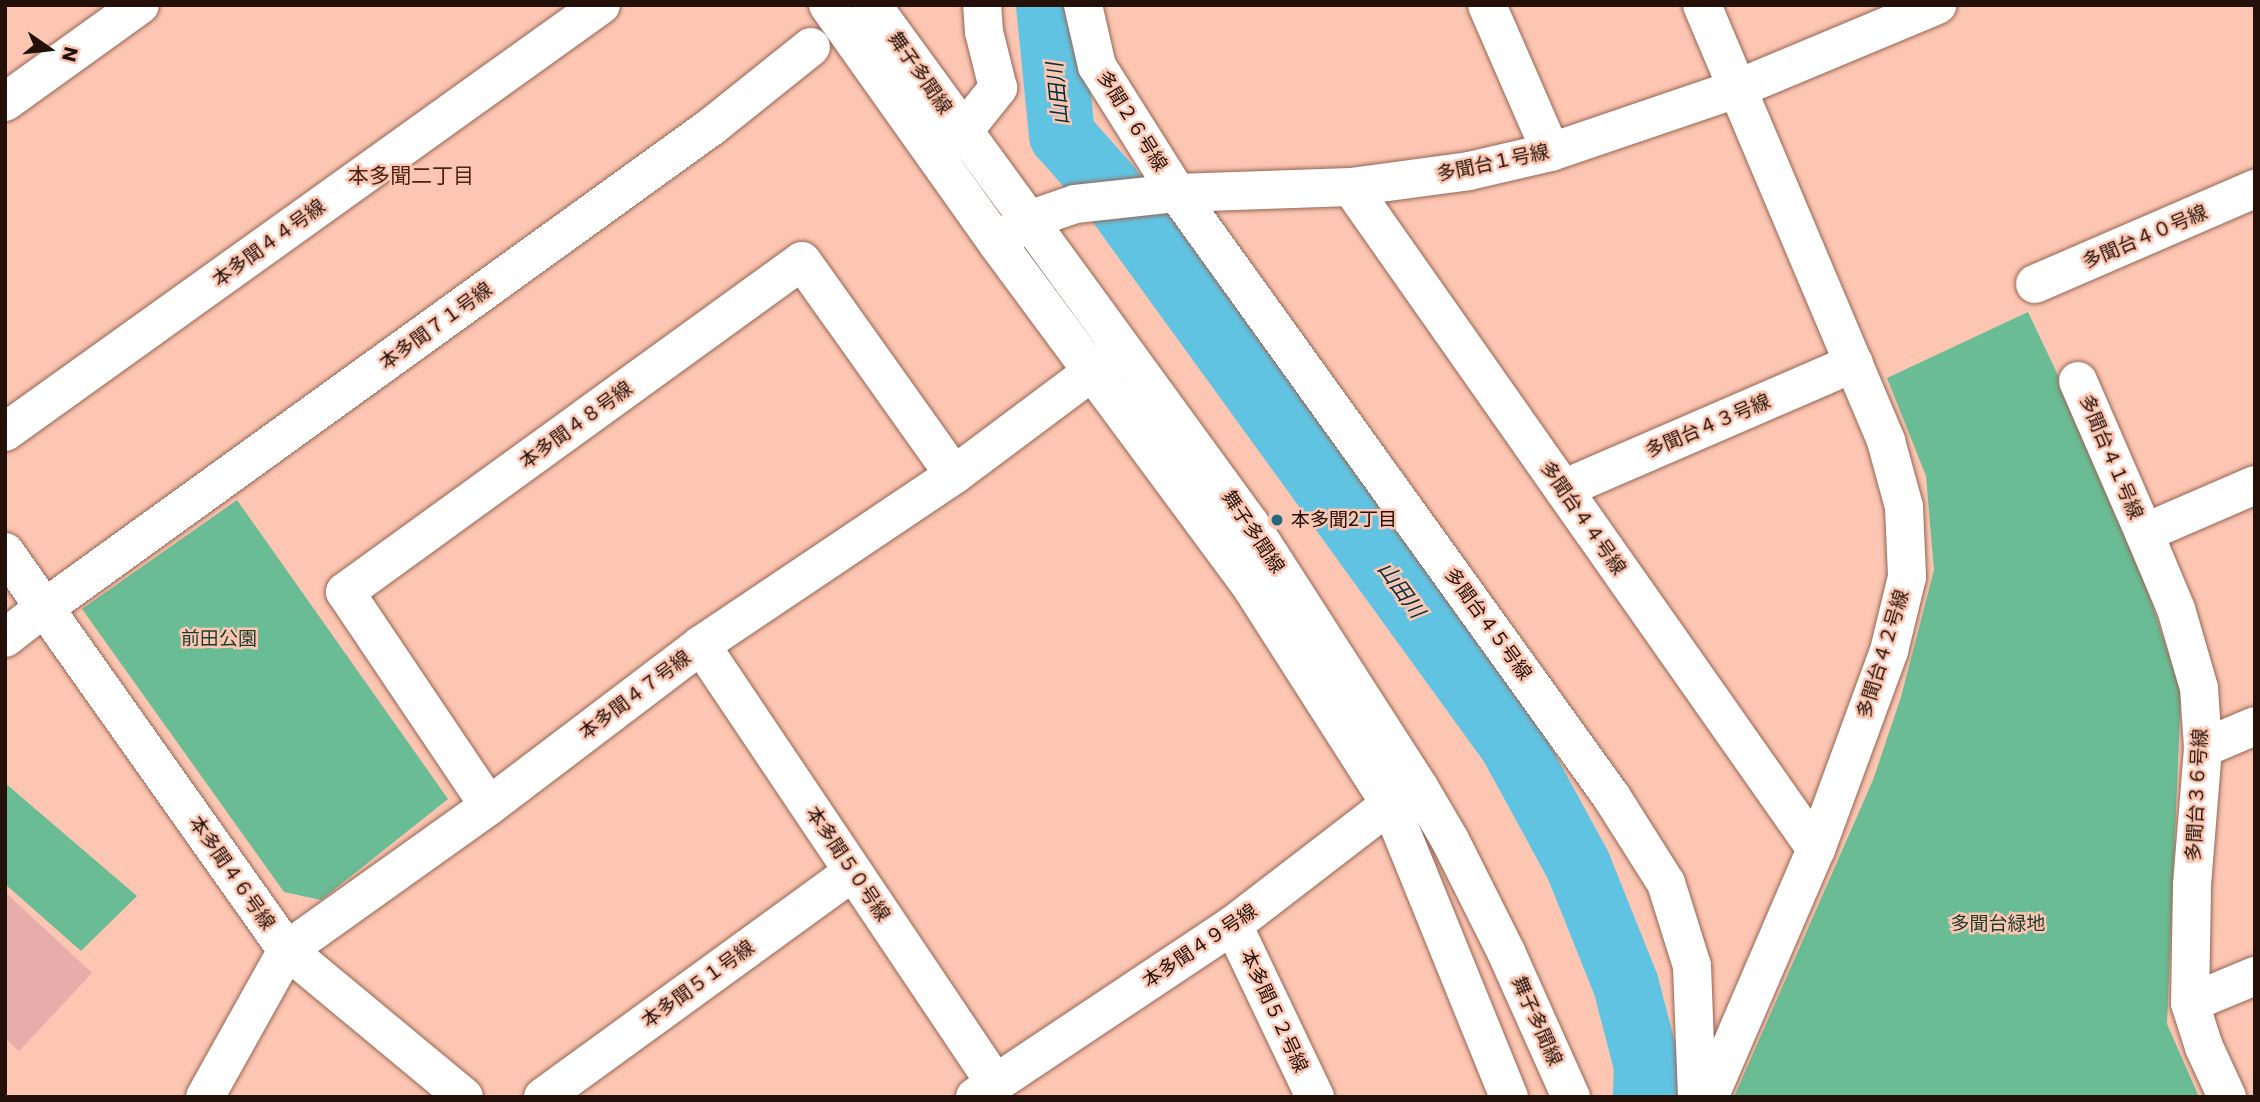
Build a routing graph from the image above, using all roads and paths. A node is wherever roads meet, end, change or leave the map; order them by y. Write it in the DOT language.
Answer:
graph roads {
  1 [pos="140,5"];
  2 [pos="601,5"];
  3 [pos="828,5"];
  4 [pos="872,5"];
  5 [pos="982,5"];
  6 [pos="1083,5"];
  7 [pos="1487,5"];
  8 [pos="1702,5"];
  9 [pos="1937,5"];
  10 [pos="811,47"];
  11 [pos="1739,88"];
  12 [pos="5,102"];
  13 [pos="949,144"];
  14 [pos="1551,152"];
  15 [pos="1351,187"];
  16 [pos="2255,189"];
  17 [pos="1177,193"];
  18 [pos="1012,232"];
  19 [pos="2035,284"];
  20 [pos="1108,359"];
  21 [pos="1854,363"];
  22 [pos="2078,381"];
  23 [pos="5,432"];
  24 [pos="954,475"];
  25 [pos="2255,485"];
  26 [pos="1563,489"];
  27 [pos="2144,533"];
  28 [pos="5,552"];
  29 [pos="34,616"];
  30 [pos="701,645"];
  31 [pos="2255,726"];
  32 [pos="2203,748"];
  33 [pos="1404,795"];
  34 [pos="489,806"];
  35 [pos="1816,849"];
  36 [pos="853,872"];
  37 [pos="1233,925"];
  38 [pos="287,950"];
  39 [pos="2255,976"];
  40 [pos="2190,1003"];
  41 [pos="985,1090"];
  42 [pos="205,1097"];
  43 [pos="464,1097"];
  44 [pos="543,1097"];
  45 [pos="1315,1097"];
  46 [pos="1509,1097"];
  47 [pos="1571,1097"];
  48 [pos="1697,1097"];
  49 [pos="1709,1097"];
  50 [pos="2227,1097"];
  1 -- 12 [label="street"];
  2 -- 23 [label="street, 本多聞４４号線"];
  3 -- 13 [label="street, 舞子多聞線"];
  4 -- 13 [label="street, 舞子多聞線"];
  5 -- 13 [label="street"];
  6 -- 17 [label="street, 多聞２６号線"];
  7 -- 14 [label="street"];
  8 -- 11 [label="street, 多聞台４２号線"];
  9 -- 11 [label="street, 多聞台１号線"];
  10 -- 29 [label="street, 本多聞７１号線"];
  11 -- 14 [label="street, 多聞台１号線"];
  11 -- 21 [label="street, 多聞台４２号線"];
  13 -- 18 [label="street, 舞子多聞線"];
  14 -- 15 [label="street, 多聞台１号線"];
  15 -- 17 [label="street, 多聞台１号線"];
  15 -- 26 [label="street, 多聞台４４号線"];
  16 -- 19 [label="street, 多聞台４０号線"];
  17 -- 18 [label="street, 多聞台１号線"];
  17 -- 48 [label="street, 多聞台４５号線"];
  18 -- 20 [label="street, 舞子多聞線"];
  20 -- 24 [label="street, 本多聞４７号線"];
  20 -- 33 [label="street, 舞子多聞線"];
  21 -- 26 [label="street, 多聞台４３号線"];
  21 -- 35 [label="street, 多聞台４２号線"];
  22 -- 27 [label="street, 多聞台４１号線"];
  24 -- 30 [label="street, 本多聞４７号線"];
  24 -- 34 [label="street, 本多聞４８号線"];
  25 -- 27 [label="street"];
  26 -- 35 [label="street, 多聞台４４号線"];
  27 -- 32 [label="street, 多聞台３６号線"];
  28 -- 29 [label="street, 本多聞４６号線"];
  29 -- 38 [label="street, 本多聞４６号線"];
  30 -- 34 [label="street, 本多聞４７号線"];
  30 -- 36 [label="street, 本多聞５０号線"];
  31 -- 32 [label="street"];
  32 -- 40 [label="street, 多聞台３６号線"];
  33 -- 37 [label="street, 本多聞４９号線"];
  33 -- 46 [label="street, 舞子多聞線"];
  33 -- 47 [label="street, 舞子多聞線"];
  34 -- 38 [label="street, 本多聞４７号線"];
  35 -- 49 [label="street, 多聞台４２号線"];
  36 -- 41 [label="street, 本多聞５０号線"];
  36 -- 44 [label="street, 本多聞５１号線"];
  37 -- 41 [label="street, 本多聞４９号線"];
  37 -- 45 [label="street, 本多聞５２号線"];
  38 -- 42 [label="street, 本多聞４７号線"];
  38 -- 43 [label="street, 本多聞４６号線"];
  39 -- 40 [label="street"];
  40 -- 50 [label="street, 多聞台３６号線"];
}
